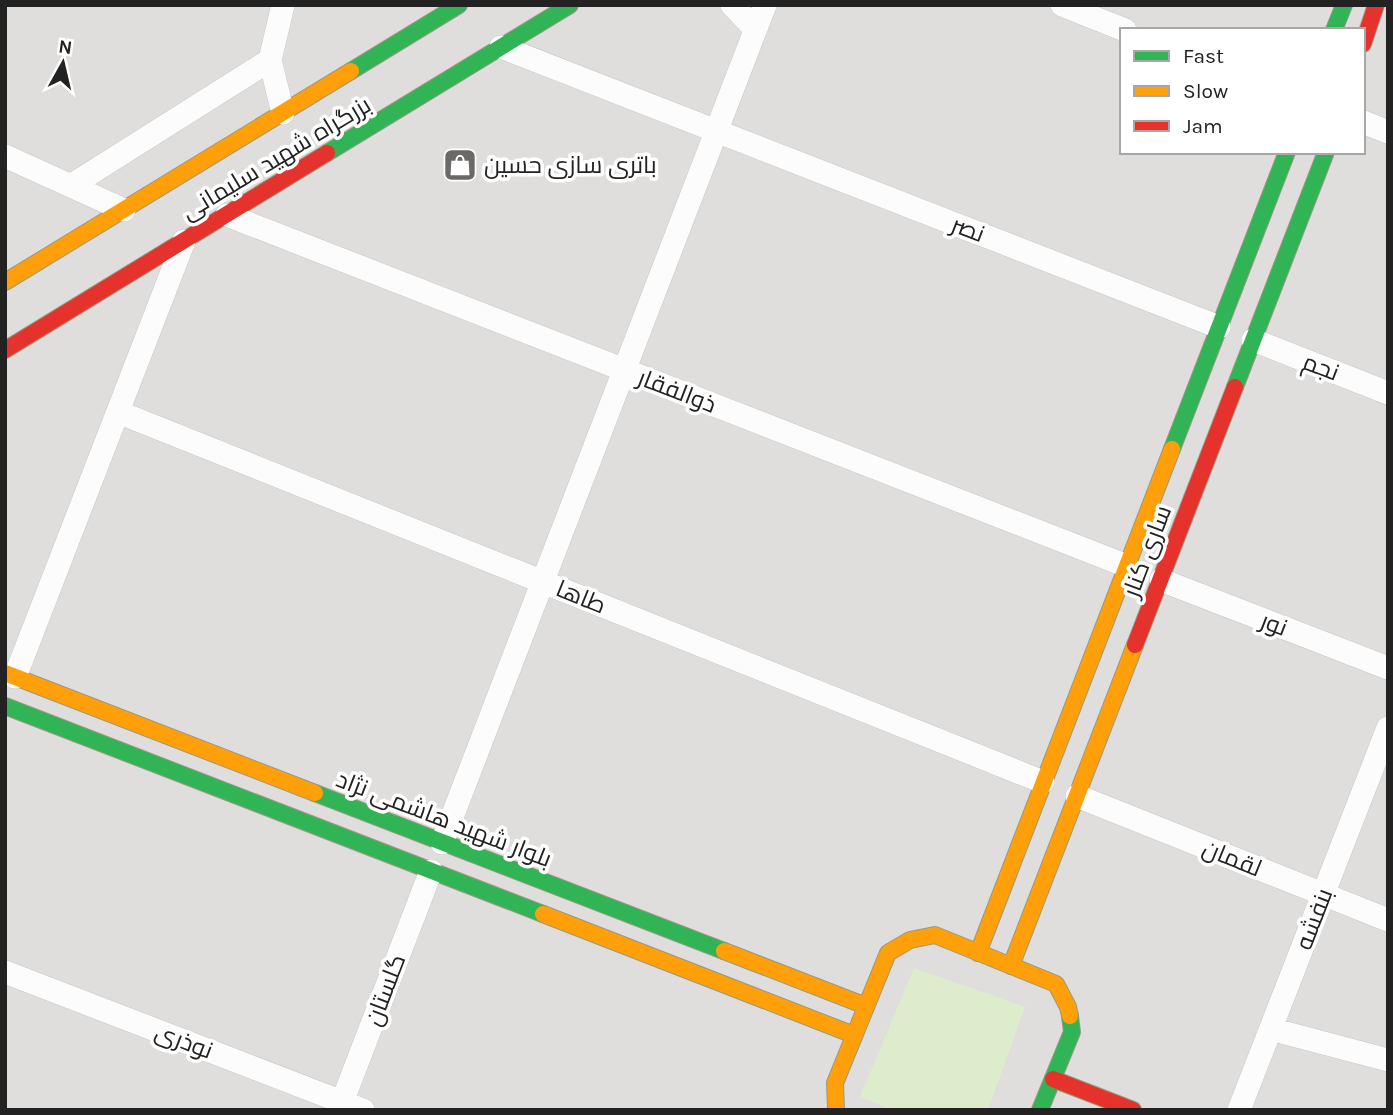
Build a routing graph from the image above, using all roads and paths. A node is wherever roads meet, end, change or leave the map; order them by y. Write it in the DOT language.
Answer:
graph roads {
  1 [pos="283,5"];
  2 [pos="457,5"];
  3 [pos="570,5"];
  4 [pos="732,5"];
  5 [pos="765,5"];
  6 [pos="1062,5"];
  7 [pos="1344,5"];
  8 [pos="1376,5"];
  9 [pos="1120,28"];
  10 [pos="1335,28"];
  11 [pos="755,29"];
  12 [pos="1365,38"];
  13 [pos="501,47"];
  14 [pos="270,60"];
  15 [pos="283,113"];
  16 [pos="1365,123"];
  17 [pos="716,131"];
  18 [pos="1388,132"];
  19 [pos="1286,154"];
  20 [pos="1325,154"];
  21 [pos="5,156"];
  22 [pos="72,185"];
  23 [pos="124,210"];
  24 [pos="227,215"];
  25 [pos="184,241"];
  26 [pos="5,282"];
  27 [pos="1236,334"];
  28 [pos="5,350"];
  29 [pos="624,370"];
  30 [pos="1388,393"];
  31 [pos="118,412"];
  32 [pos="1144,573"];
  33 [pos="542,582"];
  34 [pos="1388,668"];
  35 [pos="10,675"];
  36 [pos="5,704"];
  37 [pos="1388,728"];
  38 [pos="1060,789"];
  39 [pos="442,843"];
  40 [pos="431,871"];
  41 [pos="1323,894"];
  42 [pos="1388,920"];
  43 [pos="978,953"];
  44 [pos="1011,966"];
  45 [pos="5,972"];
  46 [pos="866,1006"];
  47 [pos="1270,1030"];
  48 [pos="854,1035"];
  49 [pos="1388,1060"];
  50 [pos="1053,1079"];
  51 [pos="348,1107"];
  52 [pos="1043,1109"];
  53 [pos="836,1110"];
  54 [pos="1133,1110"];
  55 [pos="1239,1110"];
  1 -- 14 [label="street"];
  2 -- 15 [label="main road, بزرگراه شهید سلیمانی"];
  3 -- 13 [label="main road, بزرگراه شهید سلیمانی"];
  4 -- 11 [label="street"];
  5 -- 11 [label="street"];
  6 -- 9 [label="street"];
  7 -- 10 [label="main road"];
  8 -- 12 [label="main road"];
  11 -- 17 [label="street"];
  13 -- 17 [label="street, نصر"];
  13 -- 24 [label="main road, بزرگراه شهید سلیمانی"];
  14 -- 15 [label="street"];
  14 -- 22 [label="street"];
  15 -- 23 [label="main road, بزرگراه شهید سلیمانی"];
  16 -- 18 [label="street"];
  17 -- 27 [label="street, نصر"];
  17 -- 29 [label="street"];
  19 -- 27 [label="main road, ساری کنار"];
  20 -- 27 [label="main road, ساری کنار"];
  21 -- 22 [label="street"];
  22 -- 23 [label="street"];
  23 -- 26 [label="main road, بزرگراه شهید سلیمانی"];
  24 -- 25 [label="main road, بزرگراه شهید سلیمانی"];
  24 -- 29 [label="street, ذوالفقار"];
  25 -- 28 [label="main road, بزرگراه شهید سلیمانی"];
  25 -- 31 [label="street"];
  27 -- 30 [label="street, نجم"];
  27 -- 32 [label="main road, ساری کنار"];
  27 -- 32 [label="main road, ساری کنار"];
  29 -- 32 [label="street, ذوالفقار"];
  29 -- 33 [label="street"];
  31 -- 33 [label="street, طاها"];
  31 -- 35 [label="street"];
  32 -- 34 [label="street, نور"];
  32 -- 38 [label="main road, ساری کنار"];
  32 -- 38 [label="main road, ساری کنار"];
  33 -- 38 [label="street, طاها"];
  33 -- 39 [label="street"];
  35 -- 36 [label="main road"];
  35 -- 39 [label="main road, بلوار شهید هاشمی نژاد"];
  36 -- 40 [label="main road"];
  37 -- 41 [label="street, بنفشه"];
  38 -- 41 [label="street, لقمان"];
  38 -- 43 [label="main road, ساری کنار"];
  38 -- 44 [label="main road, ساری کنار"];
  39 -- 40 [label="main road"];
  39 -- 46 [label="main road, بلوار شهید هاشمی نژاد"];
  40 -- 48 [label="main road"];
  40 -- 51 [label="street, گلستان"];
  41 -- 42 [label="street, لقمان"];
  41 -- 47 [label="street, بنفشه"];
  43 -- 44 [label="main road"];
  43 -- 46 [label="main road"];
  44 -- 50 [label="main road"];
  45 -- 51 [label="street, نوذری"];
  46 -- 48 [label="main road"];
  47 -- 49 [label="street"];
  47 -- 55 [label="street, بنفشه"];
  48 -- 53 [label="main road"];
  50 -- 52 [label="main road"];
  50 -- 54 [label="main road"];
}
